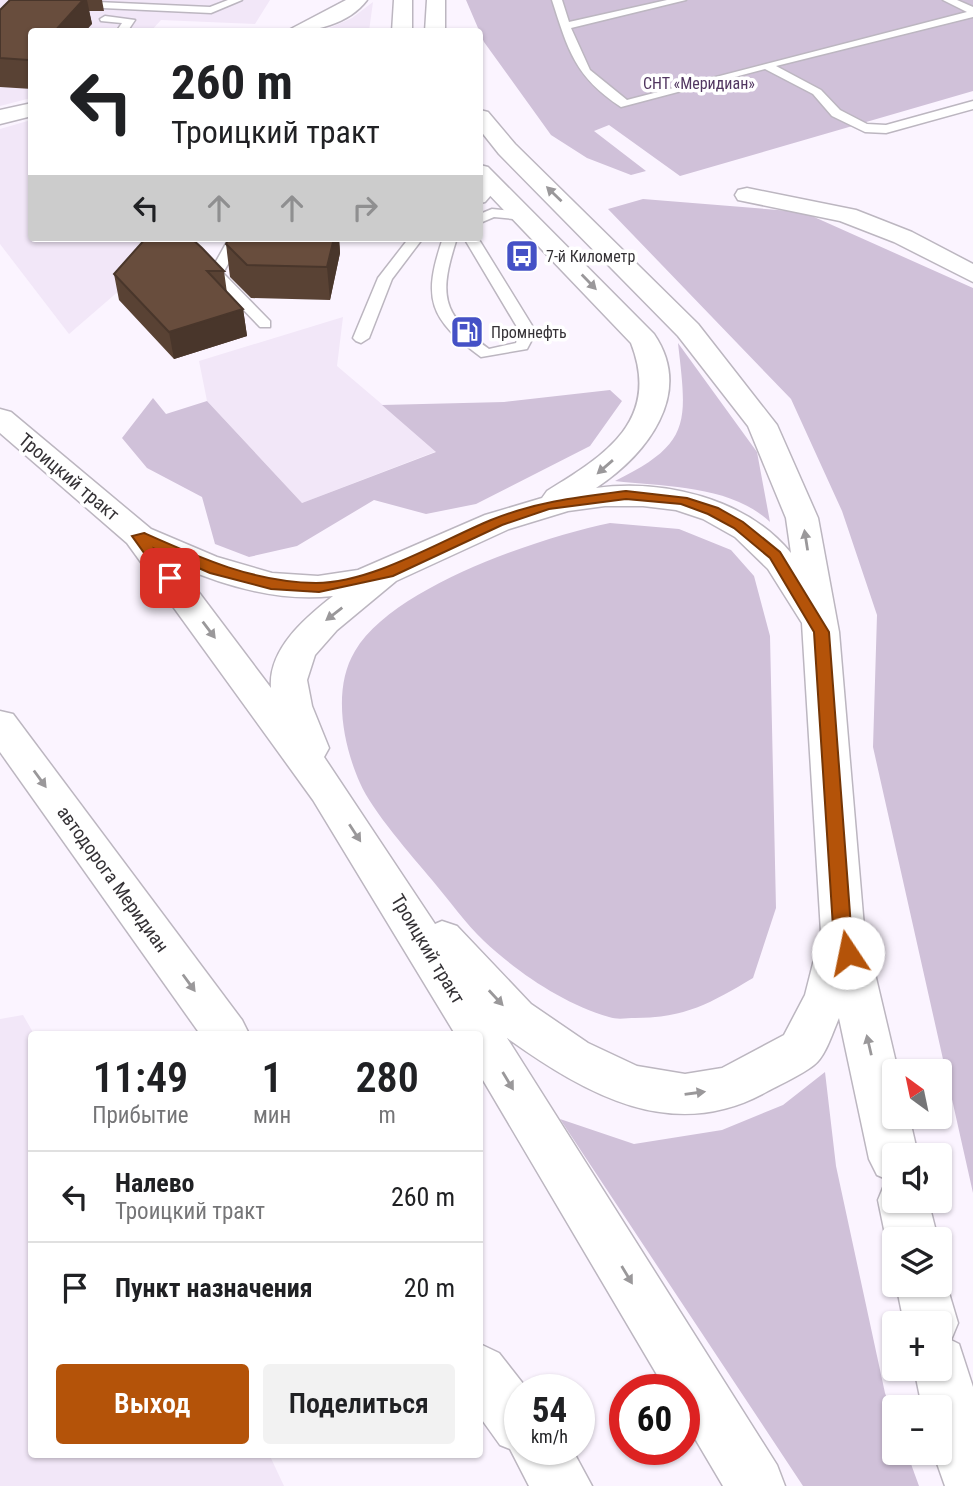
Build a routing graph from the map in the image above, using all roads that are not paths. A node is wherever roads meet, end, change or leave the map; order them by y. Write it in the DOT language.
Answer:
graph roads {
  1 [pos="55,0"];
  2 [pos="237,0"];
  3 [pos="358,0"];
  4 [pos="402,0"];
  5 [pos="436,0"];
  6 [pos="557,0"];
  7 [pos="681,0"];
  8 [pos="948,0"];
  9 [pos="973,13"];
  10 [pos="91,18"];
  11 [pos="566,26"];
  12 [pos="124,28"];
  13 [pos="304,28"];
  14 [pos="402,28"];
  15 [pos="434,28"];
  16 [pos="765,65"];
  17 [pos="973,105"];
  18 [pos="28,110"];
  19 [pos="0,117"];
  20 [pos="483,121"];
  21 [pos="483,186"];
  22 [pos="747,195"];
  23 [pos="524,216"];
  24 [pos="483,218"];
  25 [pos="236,242"];
  26 [pos="413,242"];
  27 [pos="448,242"];
  28 [pos="473,242"];
  29 [pos="973,274"];
  30 [pos="265,324"];
  31 [pos="362,338"];
  32 [pos="0,418"];
  33 [pos="547,505"];
  34 [pos="139,536"];
  35 [pos="388,572"];
  36 [pos="821,632"];
  37 [pos="0,724"];
  38 [pos="327,790"];
  39 [pos="383,876"];
  40 [pos="842,927"];
  41 [pos="224,1031"];
  42 [pos="478,1031"];
  43 [pos="483,1040"];
  44 [pos="890,1143"];
  45 [pos="483,1376"];
  46 [pos="944,1381"];
  47 [pos="504,1403"];
  48 [pos="549,1465"];
  49 [pos="973,1484"];
  50 [pos="564,1486"];
  51 [pos="756,1486"];
  1 -- 2 [label="lane"];
  3 -- 13 [label="main road"];
  4 -- 14 [label="main road"];
  5 -- 15 [label="main road"];
  6 -- 11 [label="lane"];
  7 -- 11 [label="lane"];
  8 -- 9 [label="lane"];
  9 -- 16 [label="lane"];
  10 -- 12 [label="lane"];
  11 -- 16 [label="lane"];
  16 -- 17 [label="lane"];
  18 -- 19 [label="main road"];
  36 -- 20 [label="main road, one-way"];
  21 -- 23 [label="main road"];
  22 -- 29 [label="main road"];
  23 -- 24 [label="lane"];
  23 -- 33 [label="main road, one-way"];
  25 -- 30 [label="lane"];
  26 -- 31 [label="lane"];
  27 -- 28 [label="lane"];
  32 -- 34 [label="main road, Троицкий тракт"];
  33 -- 35 [label="main road, Троицкий тракт"];
  33 -- 36 [label="main road, Троицкий тракт"];
  34 -- 35 [label="main road, Троицкий тракт"];
  34 -- 38 [label="main road, Троицкий тракт, one-way"];
  35 -- 38 [label="main road, one-way"];
  36 -- 40 [label="main road, Троицкий тракт"];
  37 -- 41 [label="main road, автодорога Меридиан, one-way"];
  38 -- 39 [label="main road, Троицкий тракт, one-way"];
  39 -- 40 [label="main road, one-way"];
  39 -- 42 [label="main road, Троицкий тракт, one-way"];
  44 -- 40 [label="main road, Троицкий тракт, one-way"];
  43 -- 51 [label="main road, Троицкий тракт, one-way"];
  45 -- 47 [label="main road"];
  46 -- 49 [label="main road"];
  48 -- 50 [label="main road"];
}
